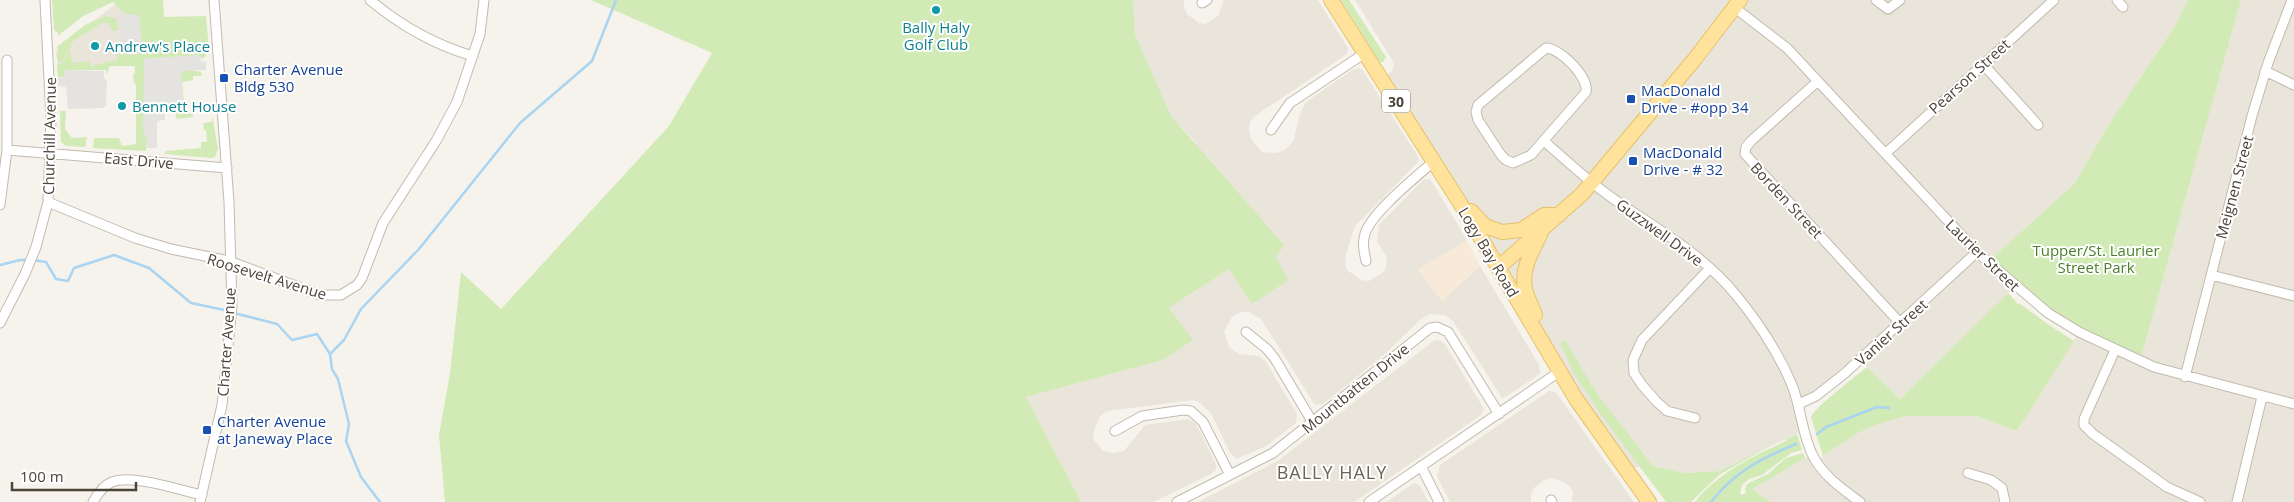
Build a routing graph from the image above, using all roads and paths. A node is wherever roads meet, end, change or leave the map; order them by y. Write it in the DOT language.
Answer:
graph roads {
  1 [pos="44,0"];
  2 [pos="214,0"];
  3 [pos="370,0"];
  4 [pos="484,0"];
  5 [pos="1331,0"];
  6 [pos="1876,0"];
  7 [pos="1900,0"];
  8 [pos="2054,0"];
  9 [pos="2292,0"];
  10 [pos="1737,4"];
  11 [pos="1365,53"];
  12 [pos="473,56"];
  13 [pos="7,60"];
  14 [pos="1983,64"];
  15 [pos="2265,71"];
  16 [pos="1818,81"];
  17 [pos="2294,85"];
  18 [pos="2038,125"];
  19 [pos="1271,130"];
  20 [pos="1544,141"];
  21 [pos="7,150"];
  22 [pos="51,153"];
  23 [pos="1886,153"];
  24 [pos="1433,162"];
  25 [pos="227,168"];
  26 [pos="1592,182"];
  27 [pos="48,202"];
  28 [pos="1460,203"];
  29 [pos="0,205"];
  30 [pos="1560,215"];
  31 [pos="1542,230"];
  32 [pos="1977,252"];
  33 [pos="229,261"];
  34 [pos="1366,261"];
  35 [pos="1498,268"];
  36 [pos="1710,268"];
  37 [pos="2211,275"];
  38 [pos="2294,296"];
  39 [pos="0,323"];
  40 [pos="1900,323"];
  41 [pos="1535,328"];
  42 [pos="1246,332"];
  43 [pos="2115,350"];
  44 [pos="1559,372"];
  45 [pos="2184,377"];
  46 [pos="2262,397"];
  47 [pos="1799,404"];
  48 [pos="2294,404"];
  49 [pos="1499,414"];
  50 [pos="1695,418"];
  51 [pos="1313,423"];
  52 [pos="1115,432"];
  53 [pos="1421,466"];
  54 [pos="1968,473"];
  55 [pos="1230,475"];
  56 [pos="201,500"];
  57 [pos="93,502"];
  58 [pos="1177,502"];
  59 [pos="1369,502"];
  60 [pos="1439,502"];
  61 [pos="1648,502"];
  62 [pos="1860,502"];
  63 [pos="2005,502"];
  64 [pos="2200,502"];
  65 [pos="2237,502"];
  1 -- 22 [label="street, Churchill Avenue"];
  2 -- 25 [label="street, Charter Avenue"];
  3 -- 12 [label="street"];
  4 -- 12 [label="street, Roosevelt Avenue"];
  5 -- 11 [label="main road, Logy Bay Road / 30"];
  6 -- 7 [label="street"];
  8 -- 14 [label="street, Pearson Street"];
  9 -- 15 [label="street, Meignen Street"];
  10 -- 16 [label="street, Laurier Street"];
  10 -- 26 [label="main road"];
  11 -- 19 [label="street"];
  11 -- 24 [label="main road, Logy Bay Road / 30"];
  12 -- 33 [label="street, Roosevelt Avenue"];
  13 -- 21 [label="street"];
  14 -- 18 [label="street"];
  14 -- 23 [label="street, Pearson Street"];
  15 -- 17 [label="street"];
  15 -- 37 [label="street, Meignen Street"];
  16 -- 23 [label="street, Laurier Street"];
  16 -- 40 [label="street, Borden Street"];
  20 -- 20 [label="street"];
  20 -- 26 [label="street, Guzzwell Drive"];
  21 -- 22 [label="street, East Drive"];
  21 -- 29 [label="street"];
  22 -- 25 [label="street, East Drive"];
  22 -- 27 [label="street, Churchill Avenue"];
  23 -- 32 [label="street, Laurier Street"];
  24 -- 28 [label="main road, Logy Bay Road / 30"];
  24 -- 34 [label="street"];
  25 -- 33 [label="street, Charter Avenue"];
  26 -- 30 [label="main road"];
  26 -- 36 [label="street, Guzzwell Drive"];
  27 -- 33 [label="street, Roosevelt Avenue"];
  27 -- 39 [label="street, Churchill Avenue"];
  28 -- 30 [label="main road"];
  28 -- 35 [label="main road, Logy Bay Road / 30"];
  30 -- 31 [label="main road"];
  31 -- 35 [label="main road"];
  31 -- 41 [label="main road"];
  32 -- 40 [label="street, Vanier Street"];
  32 -- 43 [label="street, Laurier Street"];
  33 -- 56 [label="street, Charter Avenue"];
  35 -- 41 [label="main road, Logy Bay Road / 30"];
  36 -- 47 [label="street, Guzzwell Drive"];
  36 -- 50 [label="street"];
  37 -- 38 [label="street"];
  37 -- 45 [label="street, Meignen Street"];
  40 -- 47 [label="street, Vanier Street"];
  41 -- 44 [label="main road, Logy Bay Road / 30"];
  42 -- 51 [label="street"];
  43 -- 45 [label="street, Laurier Street"];
  43 -- 64 [label="street"];
  44 -- 49 [label="street"];
  44 -- 61 [label="main road, Logy Bay Road / 30"];
  45 -- 46 [label="street, Laurier Street"];
  46 -- 48 [label="street, Laurier Street"];
  46 -- 65 [label="street"];
  47 -- 62 [label="street, Guzzwell Drive"];
  49 -- 51 [label="street, Mountbatten Drive"];
  49 -- 53 [label="street"];
  51 -- 55 [label="street, Mountbatten Drive"];
  52 -- 55 [label="street"];
  53 -- 59 [label="street"];
  53 -- 60 [label="street"];
  54 -- 63 [label="street"];
  55 -- 58 [label="street, Mountbatten Drive"];
  56 -- 57 [label="street"];
}
